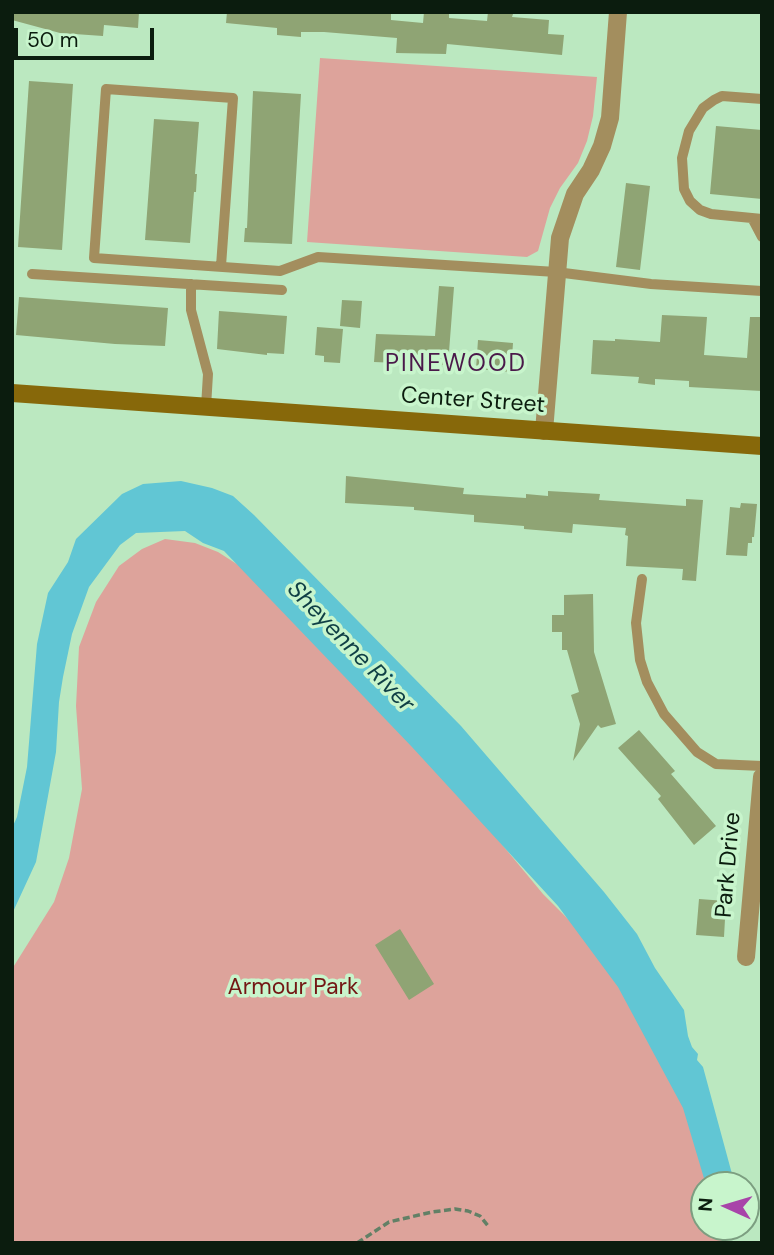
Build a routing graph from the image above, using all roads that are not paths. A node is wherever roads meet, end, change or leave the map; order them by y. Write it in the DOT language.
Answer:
graph roads {
  1 [pos="618,12"];
  2 [pos="762,99"];
  3 [pos="757,218"];
  4 [pos="762,237"];
  5 [pos="221,266"];
  6 [pos="556,272"];
  7 [pos="32,274"];
  8 [pos="191,284"];
  9 [pos="282,290"];
  10 [pos="762,291"];
  11 [pos="12,393"];
  12 [pos="206,407"];
  13 [pos="544,431"];
  14 [pos="762,446"];
  15 [pos="642,579"];
  16 [pos="762,766"];
  17 [pos="762,777"];
  18 [pos="746,957"];
  1 -- 6 [label="street"];
  2 -- 3 [label="lane"];
  3 -- 4 [label="lane"];
  5 -- 5 [label="lane"];
  5 -- 6 [label="lane"];
  6 -- 10 [label="lane"];
  6 -- 13 [label="street"];
  7 -- 8 [label="lane"];
  8 -- 9 [label="lane"];
  8 -- 12 [label="lane"];
  11 -- 12 [label="main road, Center Street"];
  12 -- 13 [label="main road, Center Street"];
  13 -- 14 [label="main road, Center Street"];
  15 -- 16 [label="lane"];
  17 -- 18 [label="street, Park Drive"];
}
